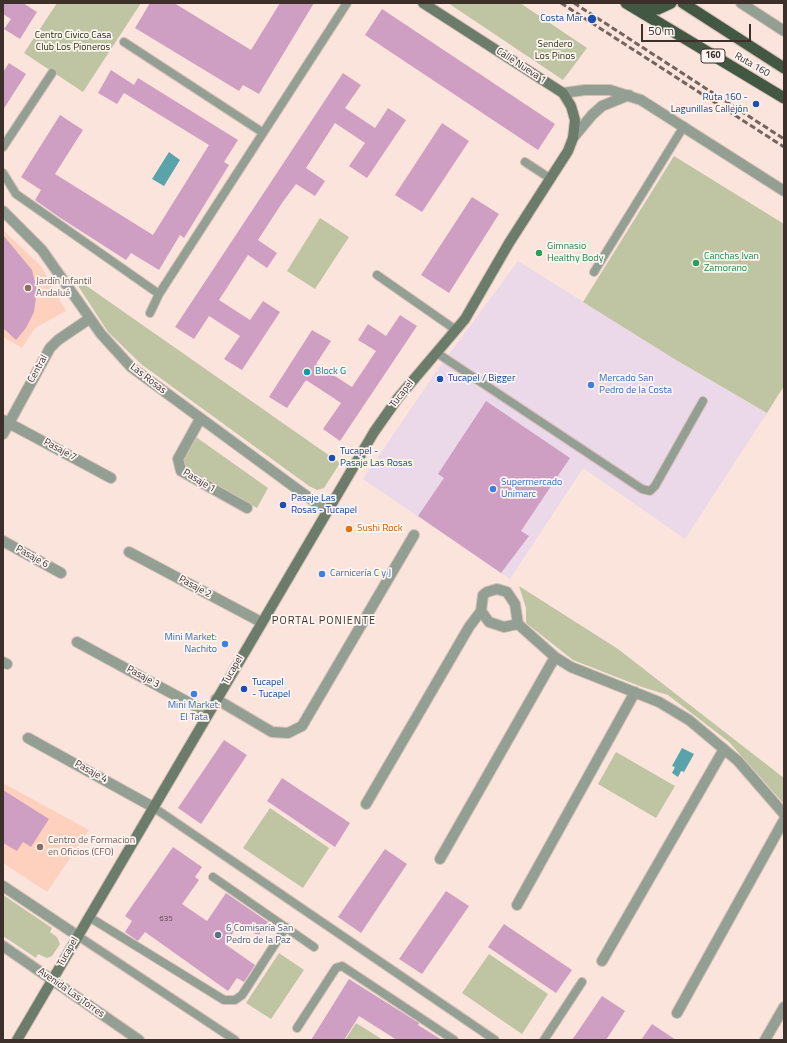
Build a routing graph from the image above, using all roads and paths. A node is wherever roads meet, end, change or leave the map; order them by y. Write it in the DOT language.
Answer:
graph roads {
  1 [pos="348,3"];
  2 [pos="423,3"];
  3 [pos="672,3"];
  4 [pos="683,3"];
  5 [pos="741,3"];
  6 [pos="631,6"];
  7 [pos="784,31"];
  8 [pos="124,42"];
  9 [pos="784,68"];
  10 [pos="52,73"];
  11 [pos="563,93"];
  12 [pos="629,95"];
  13 [pos="784,98"];
  14 [pos="684,126"];
  15 [pos="262,132"];
  16 [pos="573,138"];
  17 [pos="3,148"];
  18 [pos="525,162"];
  19 [pos="3,173"];
  20 [pos="551,179"];
  21 [pos="784,192"];
  22 [pos="3,213"];
  23 [pos="594,272"];
  24 [pos="377,276"];
  25 [pos="159,294"];
  26 [pos="150,313"];
  27 [pos="89,319"];
  28 [pos="456,330"];
  29 [pos="437,353"];
  30 [pos="703,401"];
  31 [pos="200,419"];
  32 [pos="6,421"];
  33 [pos="3,434"];
  34 [pos="111,478"];
  35 [pos="247,508"];
  36 [pos="327,511"];
  37 [pos="414,535"];
  38 [pos="3,542"];
  39 [pos="129,552"];
  40 [pos="61,573"];
  41 [pos="481,611"];
  42 [pos="261,622"];
  43 [pos="518,624"];
  44 [pos="77,642"];
  45 [pos="555,657"];
  46 [pos="635,692"];
  47 [pos="216,699"];
  48 [pos="208,713"];
  49 [pos="28,738"];
  50 [pos="724,749"];
  51 [pos="366,804"];
  52 [pos="153,806"];
  53 [pos="784,814"];
  54 [pos="784,820"];
  55 [pos="440,859"];
  56 [pos="213,877"];
  57 [pos="3,886"];
  58 [pos="517,905"];
  59 [pos="88,917"];
  60 [pos="286,927"];
  61 [pos="78,936"];
  62 [pos="3,946"];
  63 [pos="314,947"];
  64 [pos="602,961"];
  65 [pos="52,980"];
  66 [pos="582,982"];
  67 [pos="784,1007"];
  68 [pos="677,1013"];
  69 [pos="296,1028"];
  70 [pos="17,1040"];
  71 [pos="139,1040"];
  72 [pos="235,1040"];
  73 [pos="454,1040"];
  74 [pos="495,1040"];
  75 [pos="544,1040"];
  76 [pos="765,1040"];
  1 -- 15 [label="lane"];
  2 -- 11 [label="main road, Calle Nueva 1"];
  3 -- 6 [label="highway"];
  4 -- 9 [label="highway, Ruta 160"];
  5 -- 7 [label="street"];
  6 -- 13 [label="highway, Ruta 160 / 160"];
  8 -- 15 [label="lane"];
  10 -- 17 [label="lane"];
  11 -- 12 [label="street"];
  11 -- 16 [label="main road, Tucapel"];
  12 -- 14 [label="street"];
  12 -- 16 [label="street"];
  14 -- 21 [label="street"];
  14 -- 23 [label="lane"];
  15 -- 25 [label="lane"];
  16 -- 20 [label="main road, Tucapel"];
  18 -- 20 [label="lane"];
  19 -- 25 [label="lane"];
  20 -- 28 [label="main road, Tucapel"];
  22 -- 27 [label="street, Las Rosas"];
  24 -- 28 [label="lane"];
  25 -- 26 [label="lane"];
  27 -- 31 [label="street, Las Rosas"];
  27 -- 32 [label="street, Central"];
  28 -- 29 [label="main road, Tucapel"];
  29 -- 30 [label="lane"];
  29 -- 36 [label="main road, Tucapel"];
  31 -- 35 [label="street, Pasaje 1"];
  31 -- 36 [label="street, Las Rosas"];
  32 -- 33 [label="street, Central"];
  32 -- 34 [label="street, Pasaje 7"];
  36 -- 42 [label="main road, Tucapel"];
  37 -- 47 [label="street"];
  38 -- 40 [label="street, Pasaje 6"];
  39 -- 42 [label="street, Pasaje 2"];
  41 -- 43 [label="street"];
  41 -- 43 [label="street"];
  41 -- 51 [label="street"];
  42 -- 47 [label="main road, Tucapel"];
  43 -- 45 [label="street"];
  44 -- 48 [label="street, Pasaje 3"];
  45 -- 46 [label="street"];
  45 -- 55 [label="street"];
  46 -- 50 [label="street"];
  46 -- 58 [label="street"];
  47 -- 48 [label="main road, Tucapel"];
  48 -- 52 [label="main road, Tucapel"];
  49 -- 52 [label="street, Pasaje 4"];
  50 -- 53 [label="street"];
  50 -- 64 [label="street"];
  52 -- 59 [label="main road, Tucapel"];
  52 -- 74 [label="lane"];
  54 -- 68 [label="street"];
  56 -- 60 [label="lane"];
  57 -- 61 [label="street"];
  59 -- 60 [label="lane"];
  59 -- 61 [label="main road, Tucapel"];
  60 -- 63 [label="lane"];
  61 -- 65 [label="main road, Tucapel"];
  61 -- 72 [label="lane"];
  62 -- 65 [label="street, Avenida Las Torres"];
  65 -- 70 [label="main road, Tucapel"];
  65 -- 71 [label="street, Avenida Las Torres"];
  66 -- 75 [label="lane"];
  67 -- 76 [label="street"];
  69 -- 73 [label="lane"];
}
